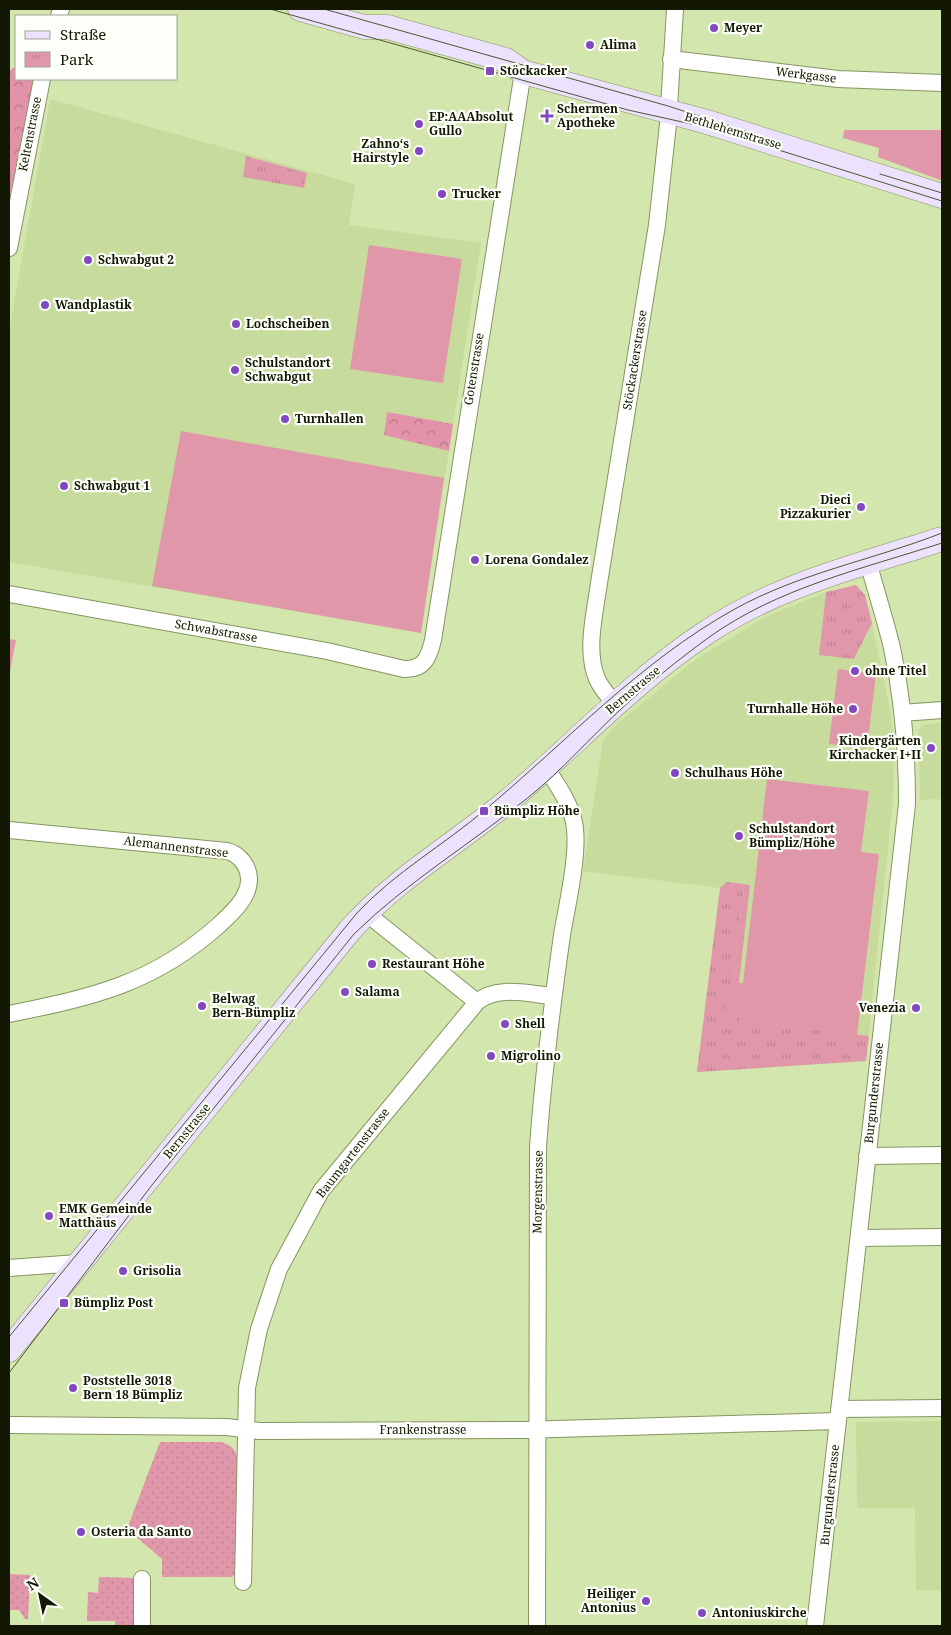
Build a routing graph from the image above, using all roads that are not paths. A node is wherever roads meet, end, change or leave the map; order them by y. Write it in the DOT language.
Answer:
graph roads {
  1 [pos="675,9"];
  2 [pos="314,11"];
  3 [pos="671,59"];
  4 [pos="523,72"];
  5 [pos="42,80"];
  6 [pos="942,83"];
  7 [pos="667,112"];
  8 [pos="942,196"];
  9 [pos="9,248"];
  10 [pos="942,538"];
  11 [pos="868,562"];
  12 [pos="9,594"];
  13 [pos="422,664"];
  14 [pos="615,704"];
  15 [pos="942,710"];
  16 [pos="902,713"];
  17 [pos="546,768"];
  18 [pos="9,830"];
  19 [pos="366,912"];
  20 [pos="553,996"];
  21 [pos="476,1002"];
  22 [pos="9,1014"];
  23 [pos="942,1155"];
  24 [pos="867,1156"];
  25 [pos="942,1237"];
  26 [pos="859,1238"];
  27 [pos="78,1263"];
  28 [pos="9,1268"];
  29 [pos="9,1350"];
  30 [pos="942,1408"];
  31 [pos="838,1415"];
  32 [pos="9,1425"];
  33 [pos="244,1429"];
  34 [pos="536,1430"];
  35 [pos="142,1579"];
  36 [pos="243,1582"];
  37 [pos="142,1626"];
  38 [pos="537,1626"];
  39 [pos="815,1626"];
  1 -- 3 [label="street, Stöckackerstrasse"];
  2 -- 4 [label="street, Bethlehemstrasse"];
  3 -- 6 [label="street, Werkgasse"];
  3 -- 7 [label="street, Stöckackerstrasse"];
  4 -- 7 [label="street, Bethlehemstrasse"];
  4 -- 13 [label="street, Gotenstrasse"];
  5 -- 9 [label="street, Keltenstrasse"];
  7 -- 8 [label="street, Bethlehemstrasse"];
  7 -- 14 [label="street, Stöckackerstrasse"];
  10 -- 11 [label="street, Bernstrasse"];
  11 -- 14 [label="street, Bernstrasse"];
  11 -- 16 [label="street, Burgunderstrasse"];
  12 -- 13 [label="street, Schwabstrasse"];
  14 -- 17 [label="street, Bernstrasse"];
  15 -- 16 [label="street"];
  16 -- 24 [label="street, Burgunderstrasse"];
  17 -- 19 [label="street, Bernstrasse"];
  17 -- 20 [label="street, Morgenstrasse"];
  18 -- 22 [label="street, Alemannenstrasse"];
  19 -- 21 [label="street"];
  19 -- 27 [label="street, Bernstrasse"];
  20 -- 21 [label="street, Baumgartenstrasse"];
  20 -- 34 [label="street, Morgenstrasse"];
  21 -- 33 [label="street, Baumgartenstrasse"];
  23 -- 24 [label="street"];
  24 -- 26 [label="street, Burgunderstrasse"];
  25 -- 26 [label="street"];
  26 -- 31 [label="street, Burgunderstrasse"];
  27 -- 28 [label="street"];
  27 -- 29 [label="street, Bernstrasse"];
  30 -- 31 [label="street, Frankenstrasse"];
  31 -- 34 [label="street, Frankenstrasse"];
  31 -- 39 [label="street, Burgunderstrasse"];
  32 -- 33 [label="street, Frankenstrasse"];
  33 -- 34 [label="street, Frankenstrasse"];
  33 -- 36 [label="street, Baumgartenstrasse"];
  34 -- 38 [label="street, Morgenstrasse"];
  35 -- 37 [label="street"];
}
